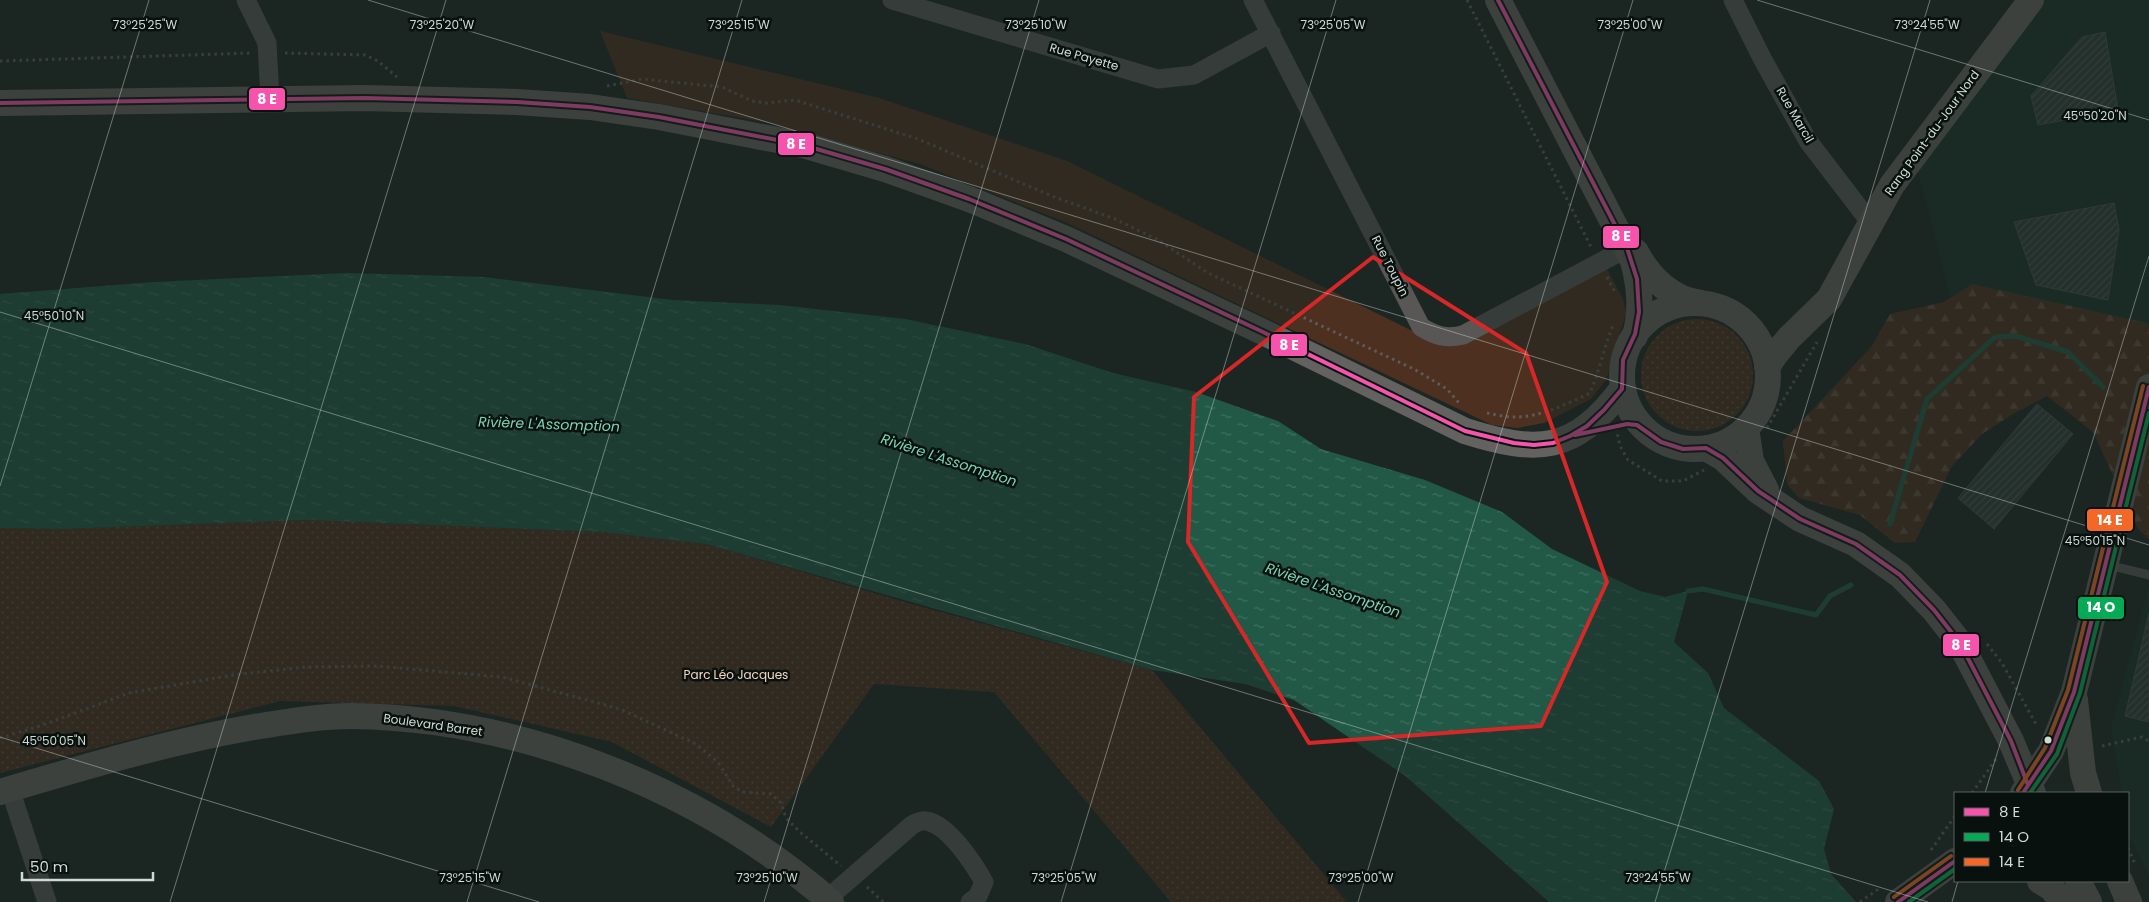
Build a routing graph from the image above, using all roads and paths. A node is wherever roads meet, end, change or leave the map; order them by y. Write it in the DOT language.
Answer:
graph roads {
  1 [pos="246,0"];
  2 [pos="892,0"];
  3 [pos="1253,0"];
  4 [pos="1467,0"];
  5 [pos="1498,0"];
  6 [pos="1733,0"];
  7 [pos="2031,0"];
  8 [pos="1270,32"];
  9 [pos="1532,65"];
  10 [pos="270,99"];
  11 [pos="0,103"];
  12 [pos="1870,222"];
  13 [pos="1589,243"];
  14 [pos="1627,248"];
  15 [pos="1829,299"];
  16 [pos="1706,304"];
  17 [pos="1748,326"];
  18 [pos="1634,336"];
  19 [pos="1767,367"];
  20 [pos="1622,388"];
  21 [pos="2149,388"];
  22 [pos="1643,428"];
  23 [pos="1746,428"];
  24 [pos="1618,435"];
  25 [pos="1575,436"];
  26 [pos="1706,458"];
  27 [pos="1769,498"];
  28 [pos="2106,565"];
  29 [pos="2149,575"];
  30 [pos="2074,692"];
  31 [pos="2149,741"];
  32 [pos="2100,746"];
  33 [pos="1997,758"];
  34 [pos="5,790"];
  35 [pos="2028,790"];
  36 [pos="1973,792"];
  37 [pos="2089,792"];
  38 [pos="1954,817"];
  39 [pos="1930,851"];
  40 [pos="1954,862"];
  41 [pos="1945,876"];
  42 [pos="2042,882"];
  43 [pos="2079,882"];
  44 [pos="2120,882"];
  45 [pos="830,900"];
  46 [pos="47,902"];
  47 [pos="970,902"];
  48 [pos="1898,902"];
  49 [pos="2064,902"];
  50 [pos="2089,902"];
  51 [pos="2129,902"];
  1 -- 10 [label="street"];
  2 -- 8 [label="street, Rue Payette"];
  3 -- 8 [label="street, Rue Toupin"];
  4 -- 13 [label="path"];
  5 -- 9 [label="street"];
  6 -- 12 [label="street, Rue Marcil"];
  7 -- 12 [label="street, Rang Point-du-Jour Nord"];
  8 -- 14 [label="street, Rue Toupin"];
  9 -- 14 [label="street"];
  9 -- 16 [label="street"];
  10 -- 11 [label="street"];
  10 -- 25 [label="street"];
  12 -- 15 [label="street, Rang Point-du-Jour Nord"];
  14 -- 18 [label="street"];
  15 -- 17 [label="street, Rang Point-du-Jour Nord"];
  15 -- 19 [label="street, Rang Point-du-Jour Nord"];
  16 -- 17 [label="street"];
  16 -- 18 [label="street"];
  17 -- 19 [label="street"];
  18 -- 20 [label="street"];
  19 -- 23 [label="street"];
  20 -- 22 [label="street"];
  20 -- 25 [label="street"];
  21 -- 28 [label="street"];
  22 -- 25 [label="street"];
  22 -- 26 [label="street"];
  23 -- 26 [label="street"];
  23 -- 27 [label="street"];
  24 -- 26 [label="path"];
  26 -- 27 [label="street"];
  27 -- 35 [label="street"];
  28 -- 29 [label="lane"];
  28 -- 30 [label="street"];
  30 -- 35 [label="street"];
  30 -- 37 [label="street"];
  31 -- 32 [label="path"];
  33 -- 36 [label="path"];
  34 -- 45 [label="street, Boulevard Barret"];
  34 -- 46 [label="street"];
  38 -- 39 [label="path"];
  40 -- 41 [label="street"];
  41 -- 48 [label="street"];
  42 -- 49 [label="street"];
  43 -- 50 [label="street"];
  44 -- 51 [label="street"];
  45 -- 47 [label="street"];
}
